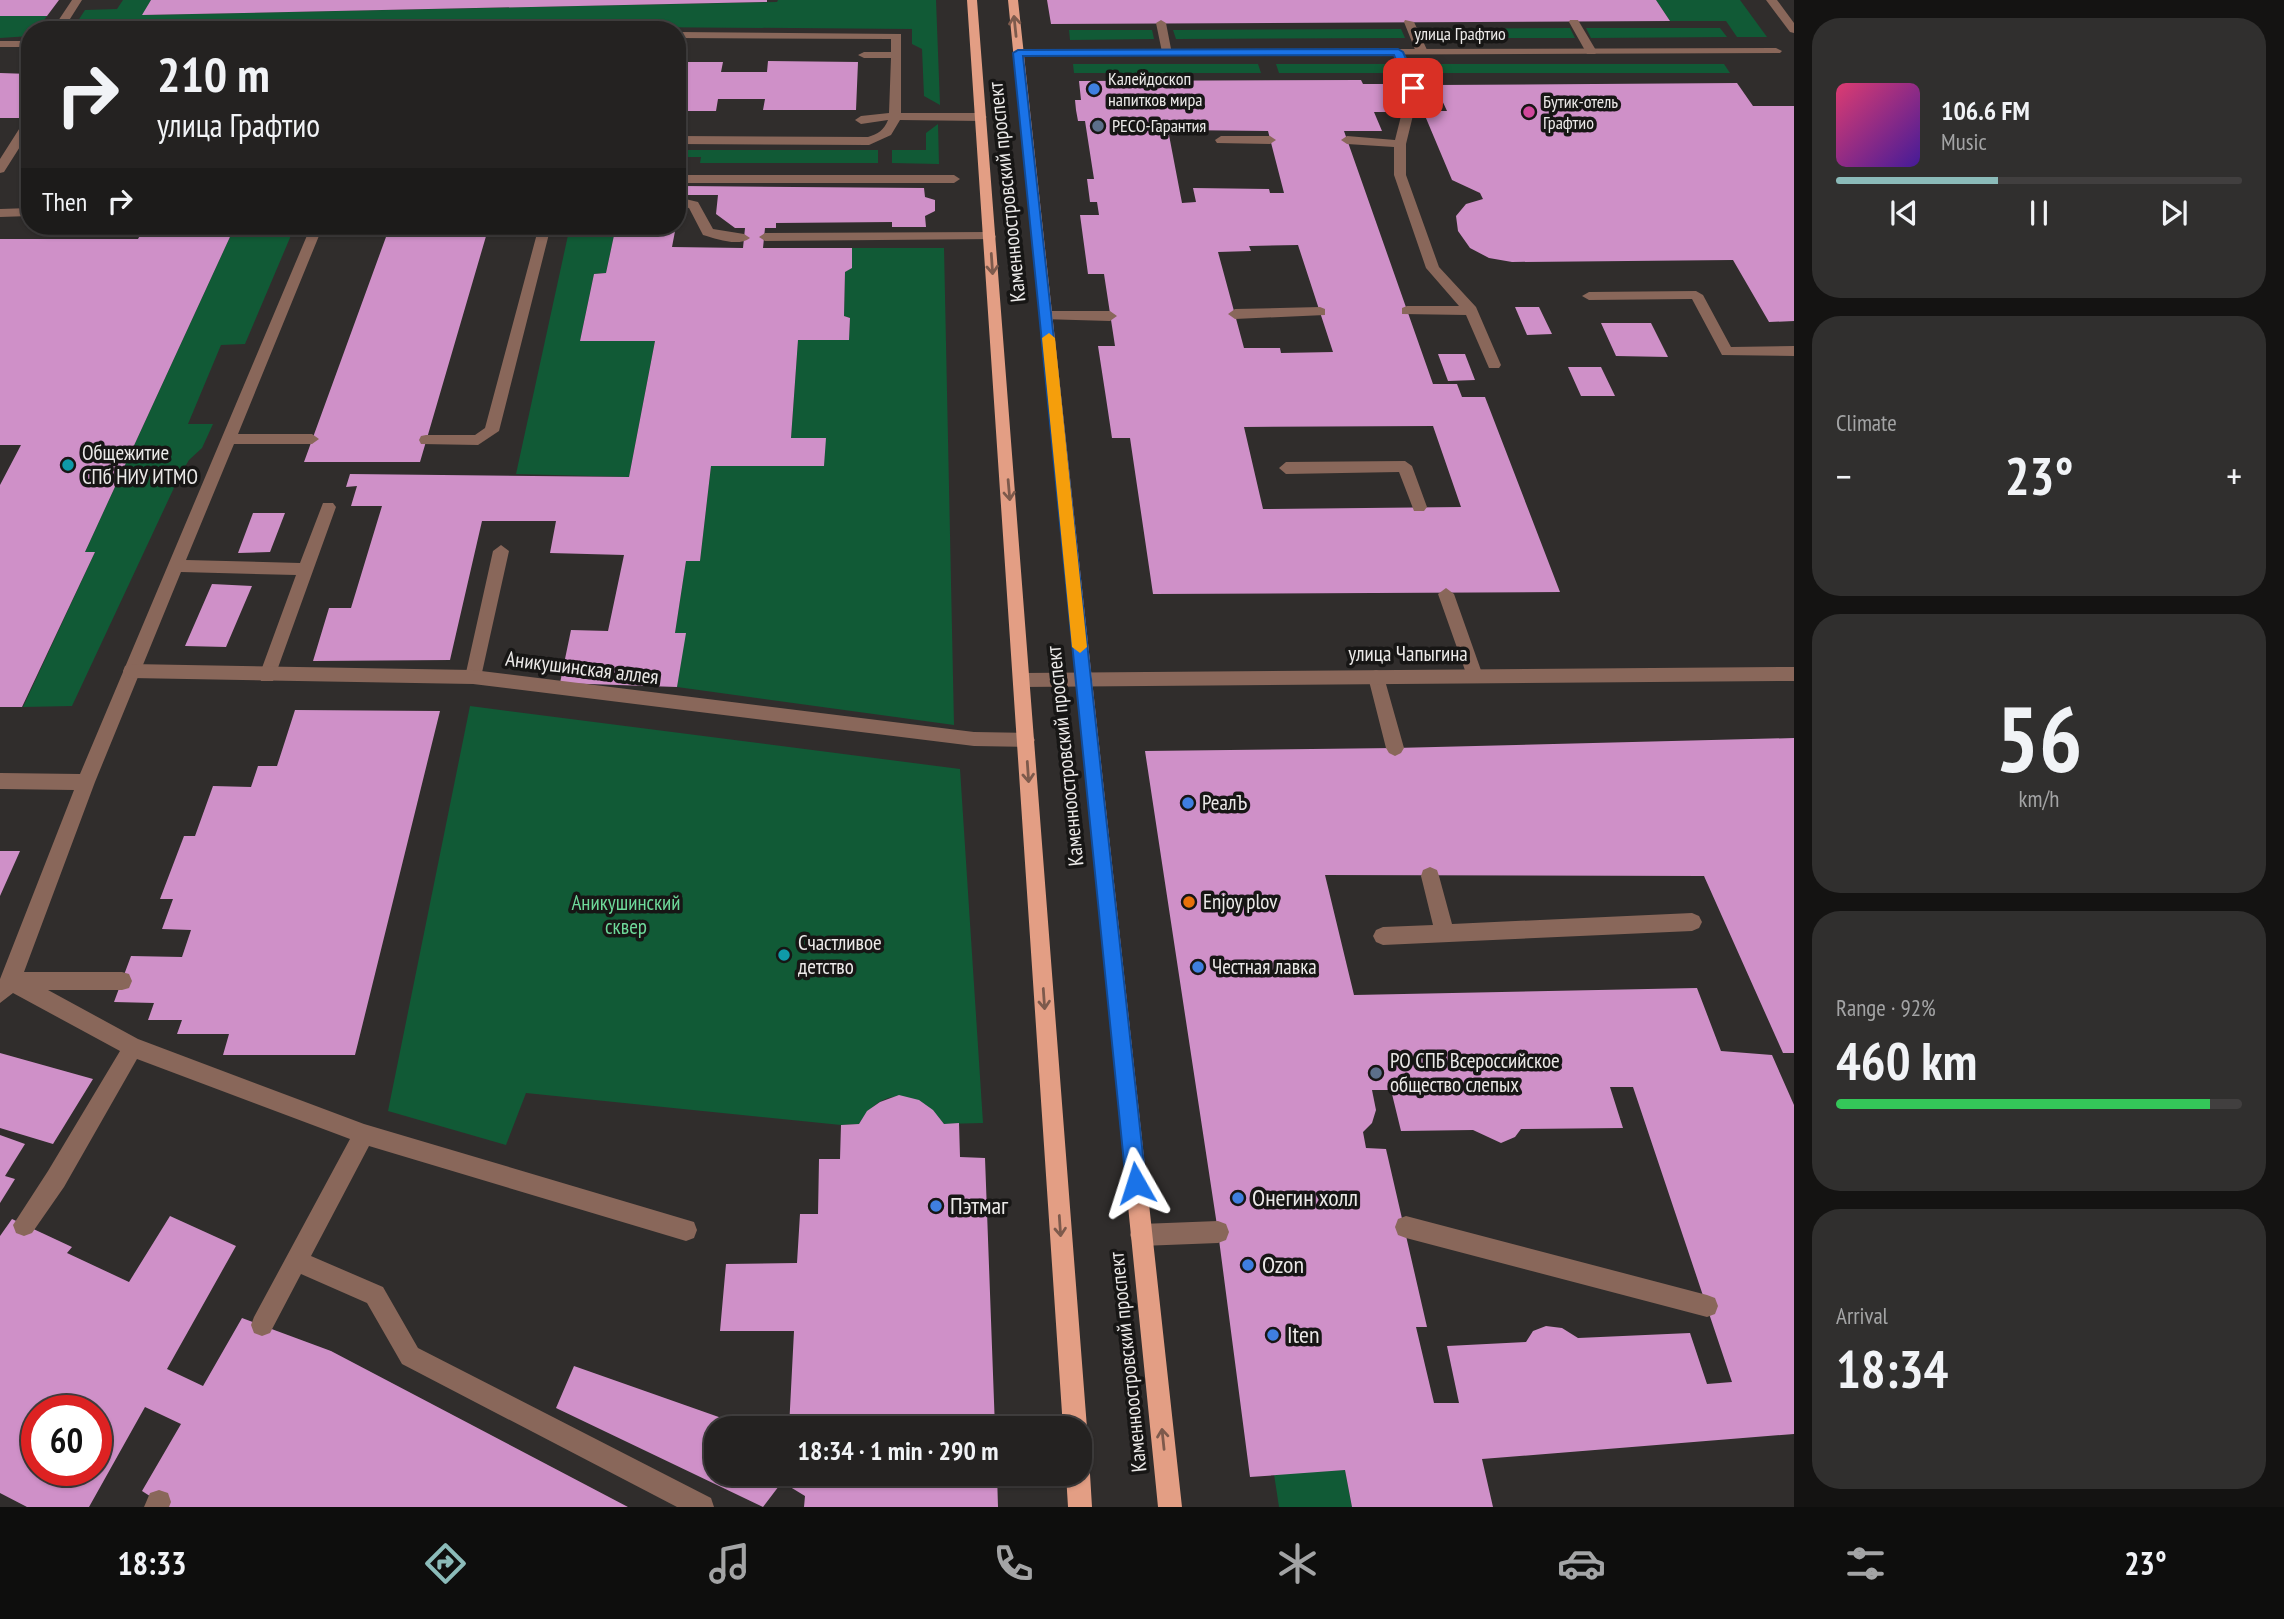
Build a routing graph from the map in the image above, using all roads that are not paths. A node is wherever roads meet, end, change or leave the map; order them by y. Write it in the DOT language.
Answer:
graph roads {
  1 [pos="77,0"];
  2 [pos="972,0"];
  3 [pos="1013,0"];
  4 [pos="1771,0"];
  5 [pos="63,21"];
  6 [pos="1409,22"];
  7 [pos="1574,22"];
  8 [pos="1161,23"];
  9 [pos="1794,30"];
  10 [pos="686,35"];
  11 [pos="0,44"];
  12 [pos="21,44"];
  13 [pos="1591,51"];
  14 [pos="1776,51"];
  15 [pos="1168,52"];
  16 [pos="1398,52"];
  17 [pos="1422,52"];
  18 [pos="1018,53"];
  19 [pos="864,55"];
  20 [pos="896,55"];
  21 [pos="1413,88"];
  22 [pos="1433,110"];
  23 [pos="895,117"];
  24 [pos="981,117"];
  25 [pos="861,120"];
  26 [pos="21,135"];
  27 [pos="686,140"];
  28 [pos="1221,140"];
  29 [pos="1270,140"];
  30 [pos="1347,140"];
  31 [pos="1400,144"];
  32 [pos="0,169"];
  33 [pos="954,178"];
  34 [pos="686,179"];
  35 [pos="686,203"];
  36 [pos="21,212"];
  37 [pos="0,213"];
  38 [pos="313,235"];
  39 [pos="543,235"];
  40 [pos="990,236"];
  41 [pos="765,237"];
  42 [pos="744,238"];
  43 [pos="1588,296"];
  44 [pos="1471,310"];
  45 [pos="1407,311"];
  46 [pos="1320,312"];
  47 [pos="1235,314"];
  48 [pos="1046,316"];
  49 [pos="1110,316"];
  50 [pos="1794,351"];
  51 [pos="1494,365"];
  52 [pos="228,439"];
  53 [pos="312,439"];
  54 [pos="426,440"];
  55 [pos="1286,468"];
  56 [pos="327,507"];
  57 [pos="1419,507"];
  58 [pos="501,551"];
  59 [pos="175,566"];
  60 [pos="306,569"];
  61 [pos="1446,594"];
  62 [pos="131,671"];
  63 [pos="1794,674"];
  64 [pos="267,676"];
  65 [pos="1475,676"];
  66 [pos="473,677"];
  67 [pos="1376,677"];
  68 [pos="1083,679"];
  69 [pos="1022,680"];
  70 [pos="1026,740"];
  71 [pos="1395,748"];
  72 [pos="0,781"];
  73 [pos="86,782"];
  74 [pos="1430,876"];
  75 [pos="1692,922"];
  76 [pos="1445,933"];
  77 [pos="1383,936"];
  78 [pos="122,981"];
  79 [pos="6,987"];
  80 [pos="133,1046"];
  81 [pos="364,1134"];
  82 [pos="24,1225"];
  83 [pos="1406,1227"];
  84 [pos="686,1230"];
  85 [pos="1219,1232"];
  86 [pos="1141,1235"];
  87 [pos="296,1261"];
  88 [pos="1707,1306"];
  89 [pos="262,1325"];
  90 [pos="1073,1416"];
  91 [pos="1079,1486"];
  92 [pos="702,1507"];
  93 [pos="1080,1507"];
  94 [pos="1170,1507"];
  1 -- 5 [label="street"];
  2 -- 24 [label="main road, Каменноостровский проспект"];
  18 -- 3 [label="main road, Каменноостровский проспект, one-way"];
  4 -- 9 [label="street"];
  6 -- 17 [label="street"];
  7 -- 13 [label="street"];
  8 -- 15 [label="street"];
  10 -- 20 [label="street"];
  11 -- 12 [label="street"];
  13 -- 14 [label="street, улица Графтио"];
  13 -- 17 [label="street, улица Графтио"];
  15 -- 16 [label="street, улица Графтио"];
  15 -- 18 [label="street, улица Графтио"];
  16 -- 17 [label="street, улица Графтио"];
  16 -- 21 [label="street"];
  18 -- 48 [label="main road, Каменноостровский проспект"];
  19 -- 20 [label="street"];
  20 -- 23 [label="street"];
  21 -- 22 [label="street"];
  21 -- 31 [label="street"];
  23 -- 24 [label="street"];
  23 -- 25 [label="street"];
  23 -- 27 [label="street"];
  24 -- 40 [label="main road, Каменноостровский проспект"];
  26 -- 32 [label="street"];
  28 -- 29 [label="street"];
  30 -- 31 [label="street"];
  31 -- 44 [label="street"];
  33 -- 34 [label="street"];
  35 -- 42 [label="street"];
  36 -- 37 [label="street"];
  38 -- 52 [label="street"];
  39 -- 54 [label="street"];
  40 -- 41 [label="street"];
  40 -- 69 [label="main road, Каменноостровский проспект, one-way"];
  43 -- 50 [label="street"];
  44 -- 45 [label="street"];
  44 -- 51 [label="street"];
  46 -- 47 [label="street"];
  48 -- 49 [label="street"];
  48 -- 68 [label="main road, Каменноостровский проспект"];
  52 -- 53 [label="street"];
  52 -- 59 [label="street"];
  55 -- 57 [label="street"];
  56 -- 60 [label="street"];
  58 -- 66 [label="street"];
  59 -- 60 [label="street"];
  59 -- 62 [label="street"];
  60 -- 64 [label="street"];
  61 -- 65 [label="street"];
  62 -- 64 [label="street, Аникушинская аллея"];
  62 -- 73 [label="street"];
  63 -- 65 [label="street, улица Чапыгина"];
  64 -- 66 [label="street, Аникушинская аллея"];
  65 -- 67 [label="street, улица Чапыгина"];
  66 -- 70 [label="street, Аникушинская аллея"];
  67 -- 68 [label="street, улица Чапыгина"];
  67 -- 71 [label="street"];
  68 -- 69 [label="street, улица Чапыгина"];
  68 -- 86 [label="main road, Каменноостровский проспект"];
  69 -- 70 [label="main road, Каменноостровский проспект"];
  70 -- 90 [label="main road, Каменноостровский проспект, one-way"];
  72 -- 73 [label="street"];
  73 -- 79 [label="street"];
  74 -- 76 [label="street"];
  75 -- 76 [label="street"];
  76 -- 77 [label="street"];
  78 -- 79 [label="street"];
  79 -- 80 [label="street"];
  80 -- 81 [label="street"];
  80 -- 82 [label="street"];
  81 -- 84 [label="street"];
  81 -- 87 [label="street"];
  83 -- 88 [label="street"];
  85 -- 86 [label="street"];
  94 -- 86 [label="main road, Каменноостровский проспект, one-way"];
  87 -- 89 [label="street"];
  87 -- 92 [label="street"];
  91 -- 93 [label="main road"];
}
